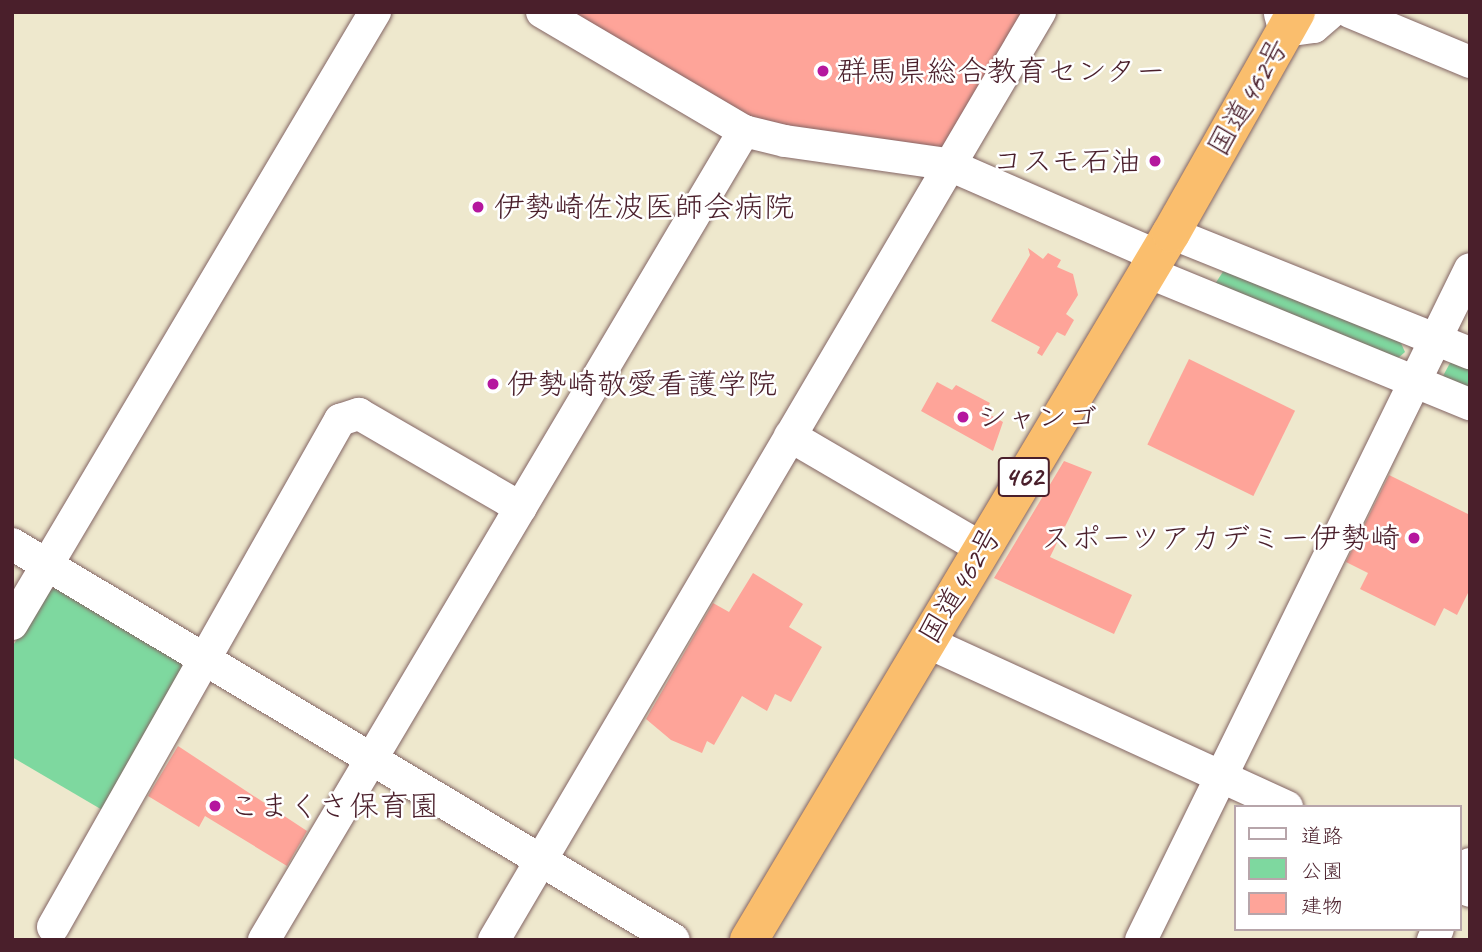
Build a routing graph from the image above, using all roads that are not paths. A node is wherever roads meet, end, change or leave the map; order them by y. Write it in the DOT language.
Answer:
graph roads {
  1 [pos="375,12"];
  2 [pos="542,12"];
  3 [pos="1040,12"];
  4 [pos="1331,12"];
  5 [pos="1350,12"];
  6 [pos="1287,18"];
  7 [pos="1470,62"];
  8 [pos="744,131"];
  9 [pos="947,164"];
  10 [pos="1157,253"];
  11 [pos="1470,269"];
  12 [pos="1436,339"];
  13 [pos="1470,354"];
  14 [pos="1415,380"];
  15 [pos="1470,404"];
  16 [pos="790,436"];
  17 [pos="521,508"];
  18 [pos="12,544"];
  19 [pos="982,548"];
  20 [pos="47,565"];
  21 [pos="12,624"];
  22 [pos="927,642"];
  23 [pos="206,658"];
  24 [pos="373,757"];
  25 [pos="1223,777"];
  26 [pos="1283,805"];
  27 [pos="541,860"];
  28 [pos="1470,864"];
  29 [pos="1461,882"];
  30 [pos="53,927"];
  31 [pos="264,940"];
  32 [pos="495,940"];
  33 [pos="674,940"];
  34 [pos="748,940"];
  35 [pos="1141,940"];
  1 -- 20 [label="street"];
  2 -- 8 [label="street"];
  3 -- 9 [label="street"];
  4 -- 6 [label="street"];
  5 -- 7 [label="street"];
  6 -- 10 [label="highway, 国道462号 / 462"];
  8 -- 9 [label="street"];
  8 -- 17 [label="street"];
  9 -- 10 [label="street"];
  9 -- 16 [label="street"];
  10 -- 12 [label="street"];
  10 -- 14 [label="street"];
  10 -- 19 [label="highway, 国道462号 / 462"];
  11 -- 12 [label="street"];
  12 -- 13 [label="street"];
  12 -- 14 [label="street"];
  14 -- 15 [label="street"];
  14 -- 25 [label="street"];
  16 -- 19 [label="street"];
  16 -- 27 [label="street"];
  17 -- 23 [label="street"];
  17 -- 24 [label="street"];
  18 -- 20 [label="street"];
  19 -- 22 [label="highway, 国道462号 / 462"];
  20 -- 21 [label="street"];
  20 -- 23 [label="street"];
  22 -- 25 [label="street"];
  22 -- 34 [label="highway, 国道462号 / 462"];
  23 -- 24 [label="street"];
  23 -- 30 [label="street"];
  24 -- 27 [label="street"];
  24 -- 31 [label="street"];
  25 -- 26 [label="street"];
  25 -- 35 [label="street"];
  27 -- 32 [label="street"];
  27 -- 33 [label="street"];
  28 -- 29 [label="street"];
}
